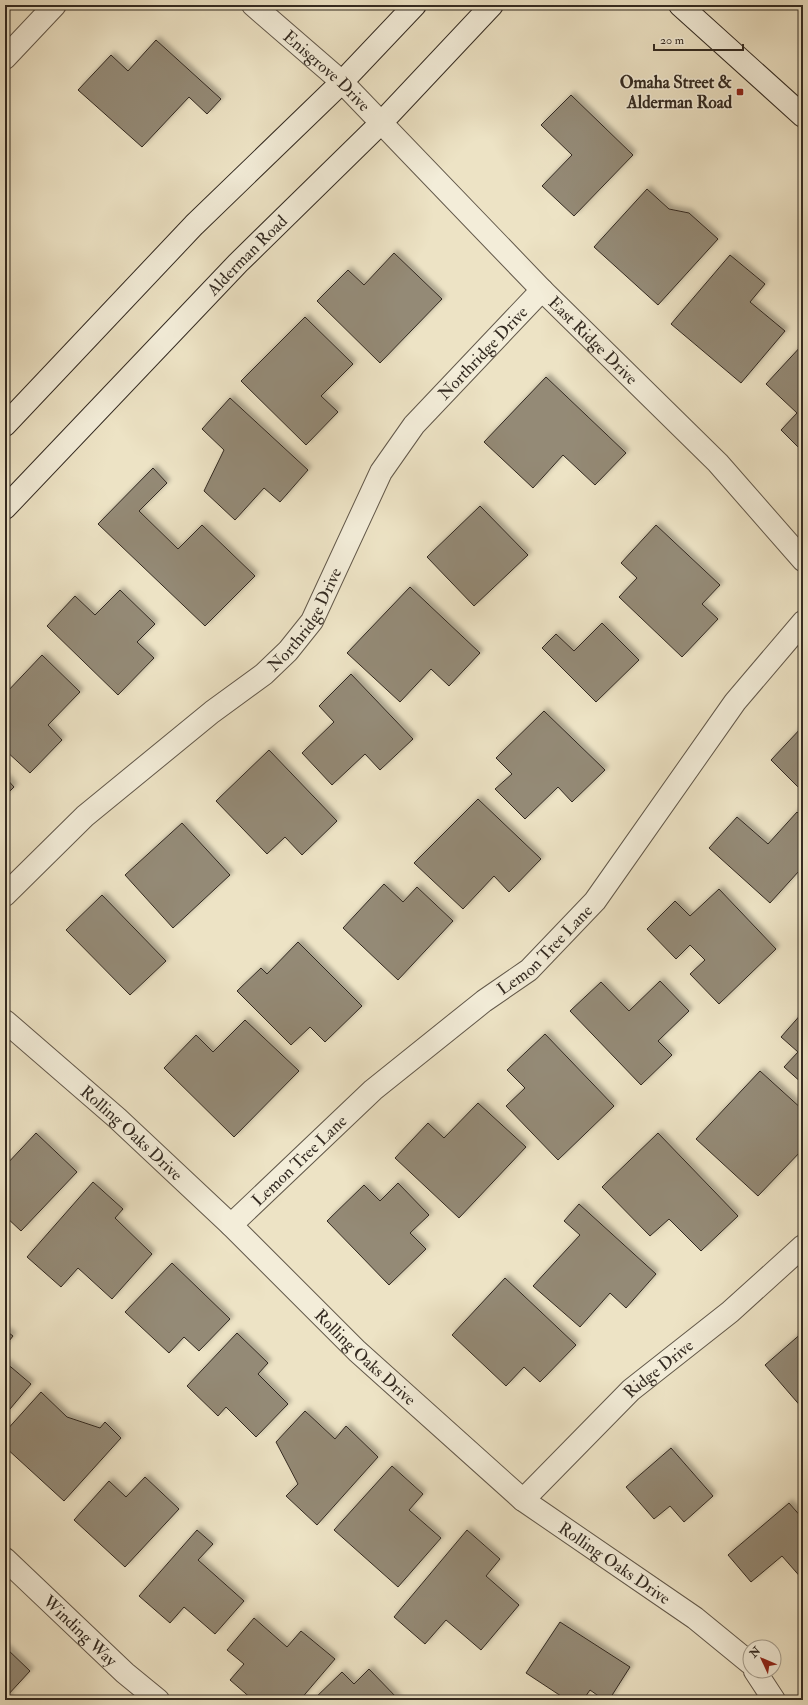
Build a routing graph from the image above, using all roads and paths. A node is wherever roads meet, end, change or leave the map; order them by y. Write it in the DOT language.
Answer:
graph roads {
  1 [pos="55,5"];
  2 [pos="253,5"];
  3 [pos="415,5"];
  4 [pos="492,5"];
  5 [pos="680,5"];
  6 [pos="5,58"];
  7 [pos="342,82"];
  8 [pos="803,116"];
  9 [pos="381,123"];
  10 [pos="542,290"];
  11 [pos="5,425"];
  12 [pos="5,508"];
  13 [pos="803,560"];
  14 [pos="803,622"];
  15 [pos="5,895"];
  16 [pos="5,1021"];
  17 [pos="231,1225"];
  18 [pos="803,1246"];
  19 [pos="524,1500"];
  20 [pos="5,1559"];
  21 [pos="742,1656"];
  22 [pos="760,1679"];
  23 [pos="772,1699"];
  24 [pos="158,1700"];
  1 -- 6 [label="street"];
  2 -- 7 [label="street, Enisgrove Drive"];
  3 -- 7 [label="street"];
  4 -- 9 [label="street, Alderman Road"];
  5 -- 8 [label="street"];
  7 -- 9 [label="street, Enisgrove Drive"];
  7 -- 11 [label="street"];
  9 -- 10 [label="street, East Ridge Drive"];
  9 -- 12 [label="street, Alderman Road"];
  10 -- 13 [label="street, East Ridge Drive"];
  10 -- 15 [label="street, Northridge Drive"];
  14 -- 17 [label="street, Lemon Tree Lane"];
  16 -- 17 [label="street, Rolling Oaks Drive"];
  17 -- 19 [label="street, Rolling Oaks Drive"];
  18 -- 19 [label="street, Ridge Drive"];
  19 -- 21 [label="street, Rolling Oaks Drive"];
  20 -- 24 [label="street, Winding Way"];
  22 -- 23 [label="street"];
}
